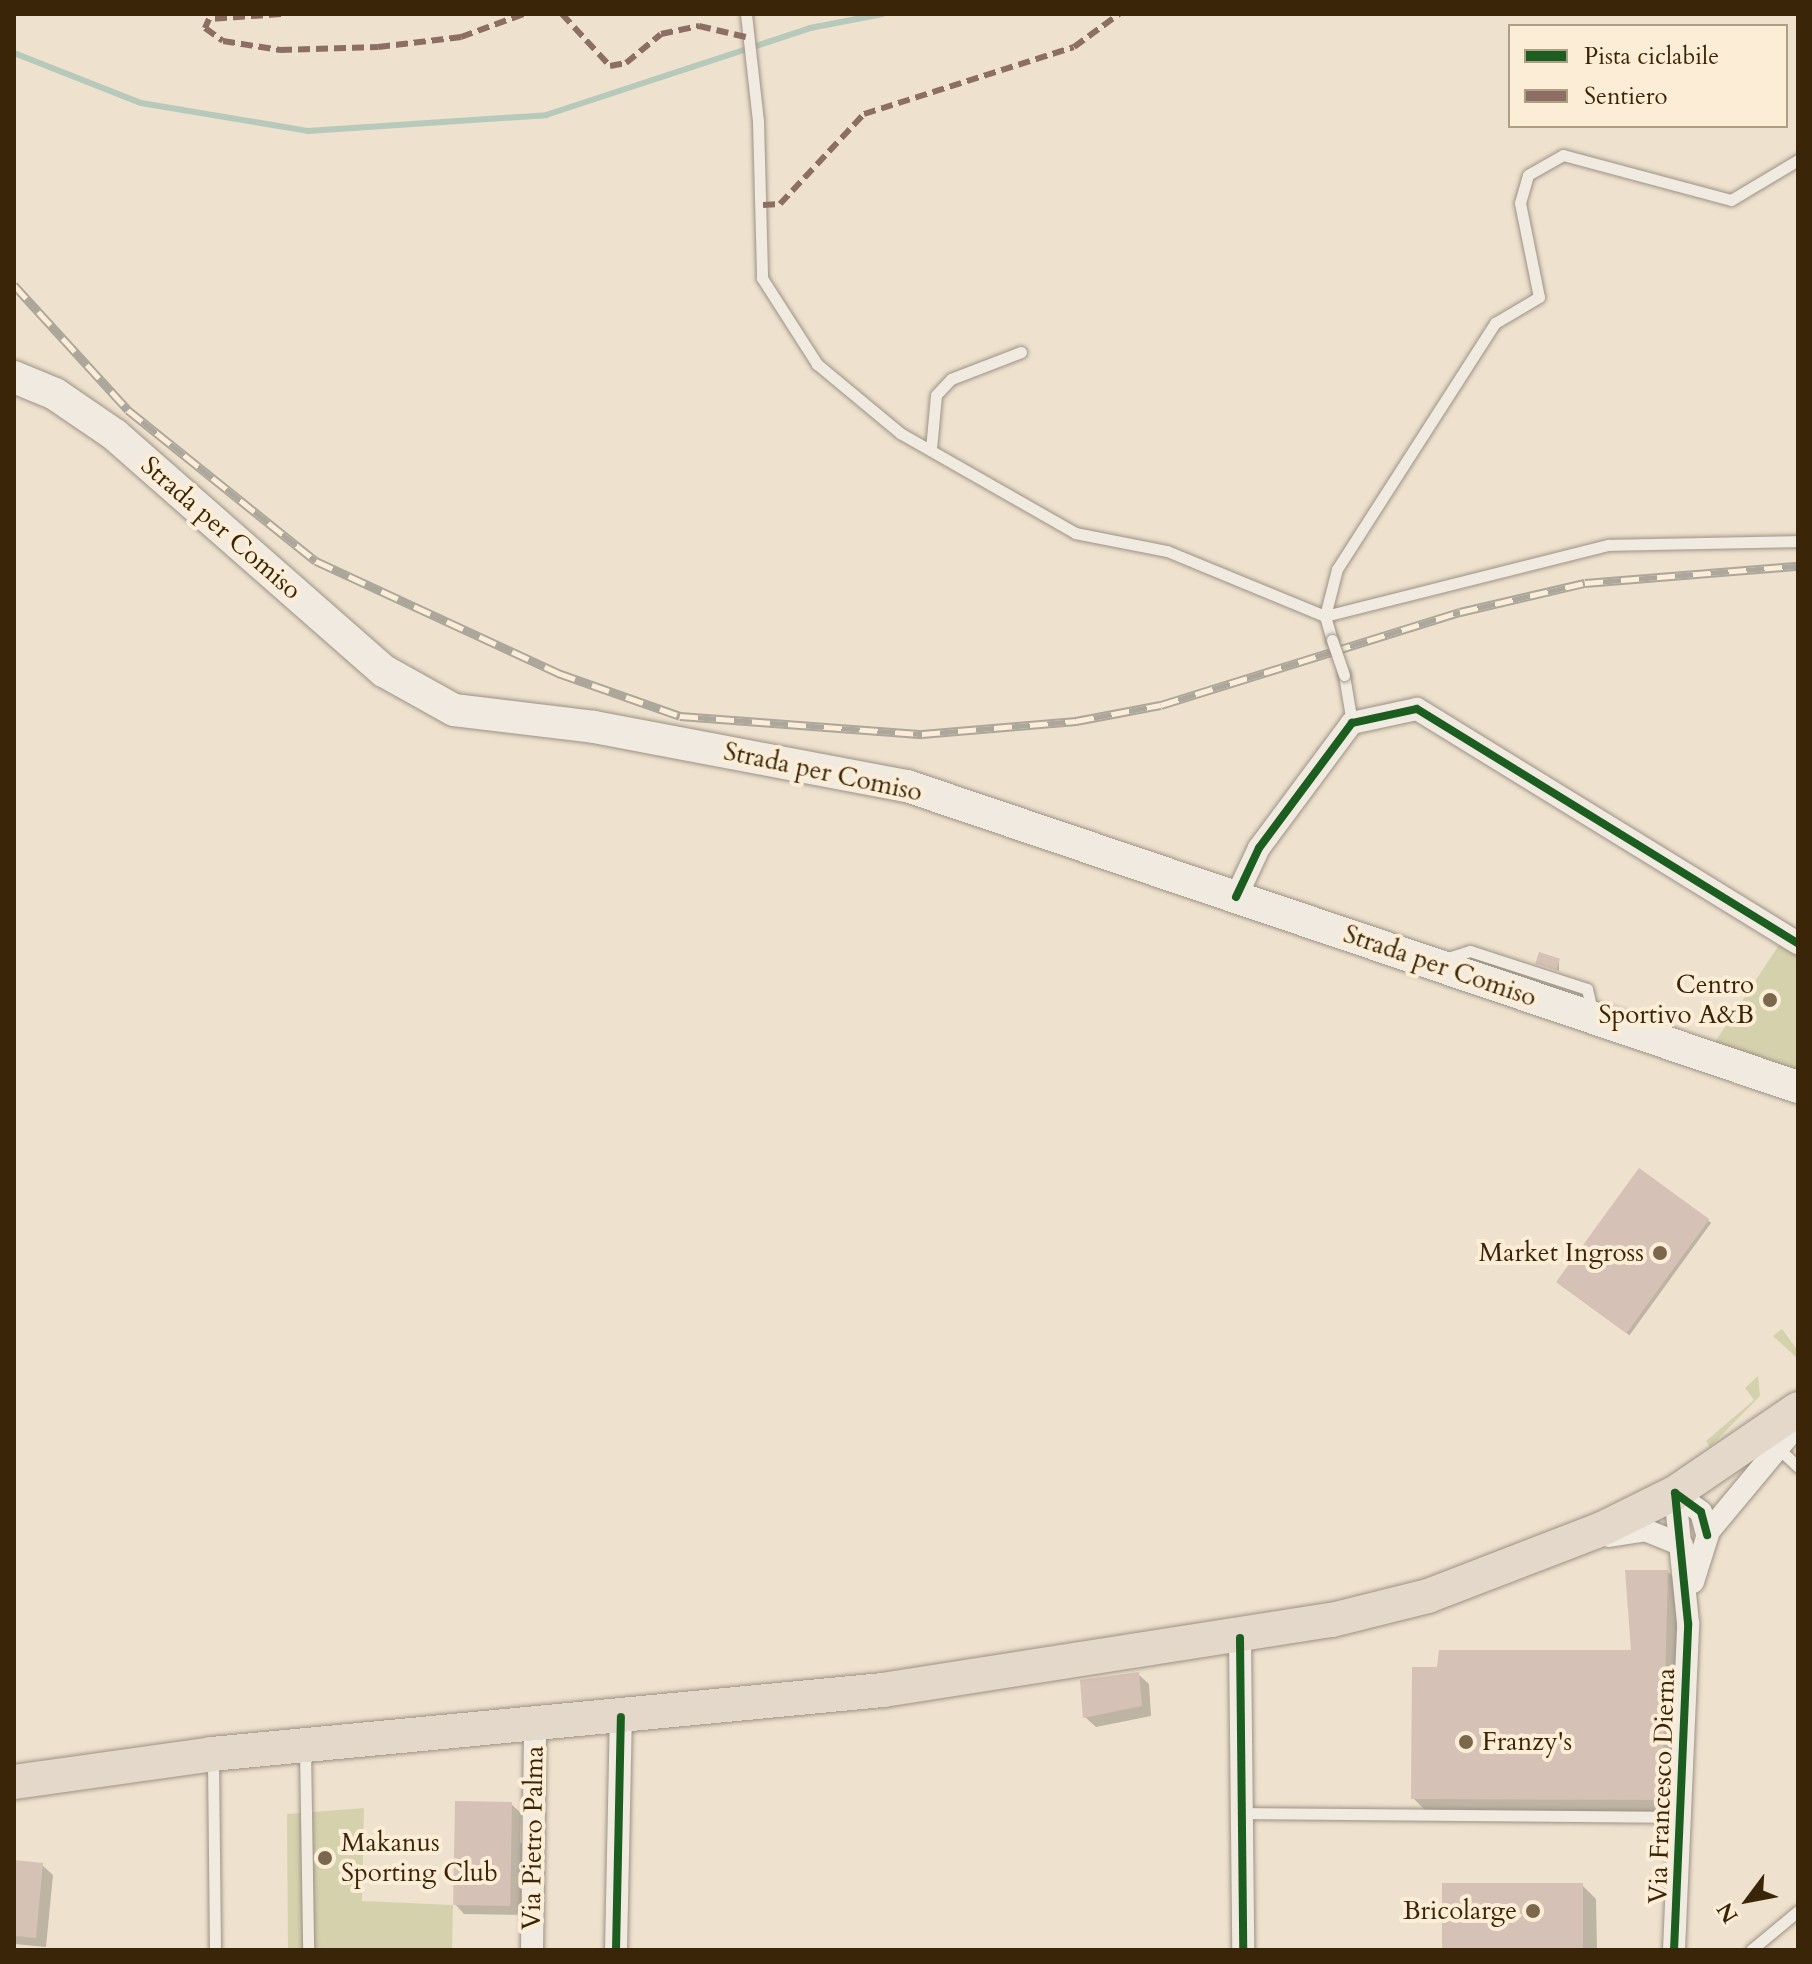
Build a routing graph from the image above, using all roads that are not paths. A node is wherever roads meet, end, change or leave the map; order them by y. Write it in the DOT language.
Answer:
graph roads {
  1 [pos="746,14"];
  2 [pos="1798,160"];
  3 [pos="1021,352"];
  4 [pos="14,377"];
  5 [pos="931,449"];
  6 [pos="1798,541"];
  7 [pos="1325,616"];
  8 [pos="1352,723"];
  9 [pos="1236,897"];
  10 [pos="1798,943"];
  11 [pos="1798,1087"];
  12 [pos="1798,1409"];
  13 [pos="1798,1424"];
  14 [pos="1780,1450"];
  15 [pos="1798,1467"];
  16 [pos="1675,1493"];
  17 [pos="1707,1535"];
  18 [pos="1682,1545"];
  19 [pos="1557,1548"];
  20 [pos="1688,1623"];
  21 [pos="1240,1638"];
  22 [pos="621,1717"];
  23 [pos="535,1726"];
  24 [pos="305,1747"];
  25 [pos="212,1754"];
  26 [pos="14,1782"];
  27 [pos="1239,1813"];
  28 [pos="1683,1817"];
  29 [pos="1798,1911"];
  30 [pos="215,1950"];
  31 [pos="308,1950"];
  32 [pos="532,1950"];
  33 [pos="616,1950"];
  34 [pos="1243,1950"];
  35 [pos="1674,1950"];
  36 [pos="1751,1950"];
  1 -- 5 [label="lane"];
  2 -- 7 [label="lane"];
  3 -- 5 [label="lane"];
  4 -- 9 [label="main road, Strada per Comiso"];
  5 -- 7 [label="lane"];
  6 -- 7 [label="lane"];
  7 -- 8 [label="lane, bridge"];
  8 -- 9 [label="street"];
  8 -- 10 [label="street"];
  9 -- 11 [label="main road, Strada per Comiso"];
  12 -- 16 [label="main road"];
  13 -- 14 [label="street"];
  14 -- 15 [label="lane"];
  14 -- 17 [label="street"];
  16 -- 17 [label="street"];
  16 -- 18 [label="street"];
  16 -- 19 [label="main road"];
  17 -- 20 [label="street"];
  18 -- 19 [label="street"];
  18 -- 20 [label="street"];
  19 -- 21 [label="main road"];
  20 -- 28 [label="street, Via Francesco Dierna"];
  21 -- 22 [label="main road"];
  21 -- 27 [label="street"];
  22 -- 23 [label="main road"];
  22 -- 33 [label="street"];
  23 -- 24 [label="main road"];
  23 -- 32 [label="street, Via Pietro Palma"];
  24 -- 25 [label="main road"];
  24 -- 31 [label="lane"];
  25 -- 26 [label="main road"];
  25 -- 30 [label="lane"];
  27 -- 28 [label="lane"];
  27 -- 34 [label="street"];
  28 -- 35 [label="street, Via Francesco Dierna"];
  29 -- 36 [label="lane"];
}
